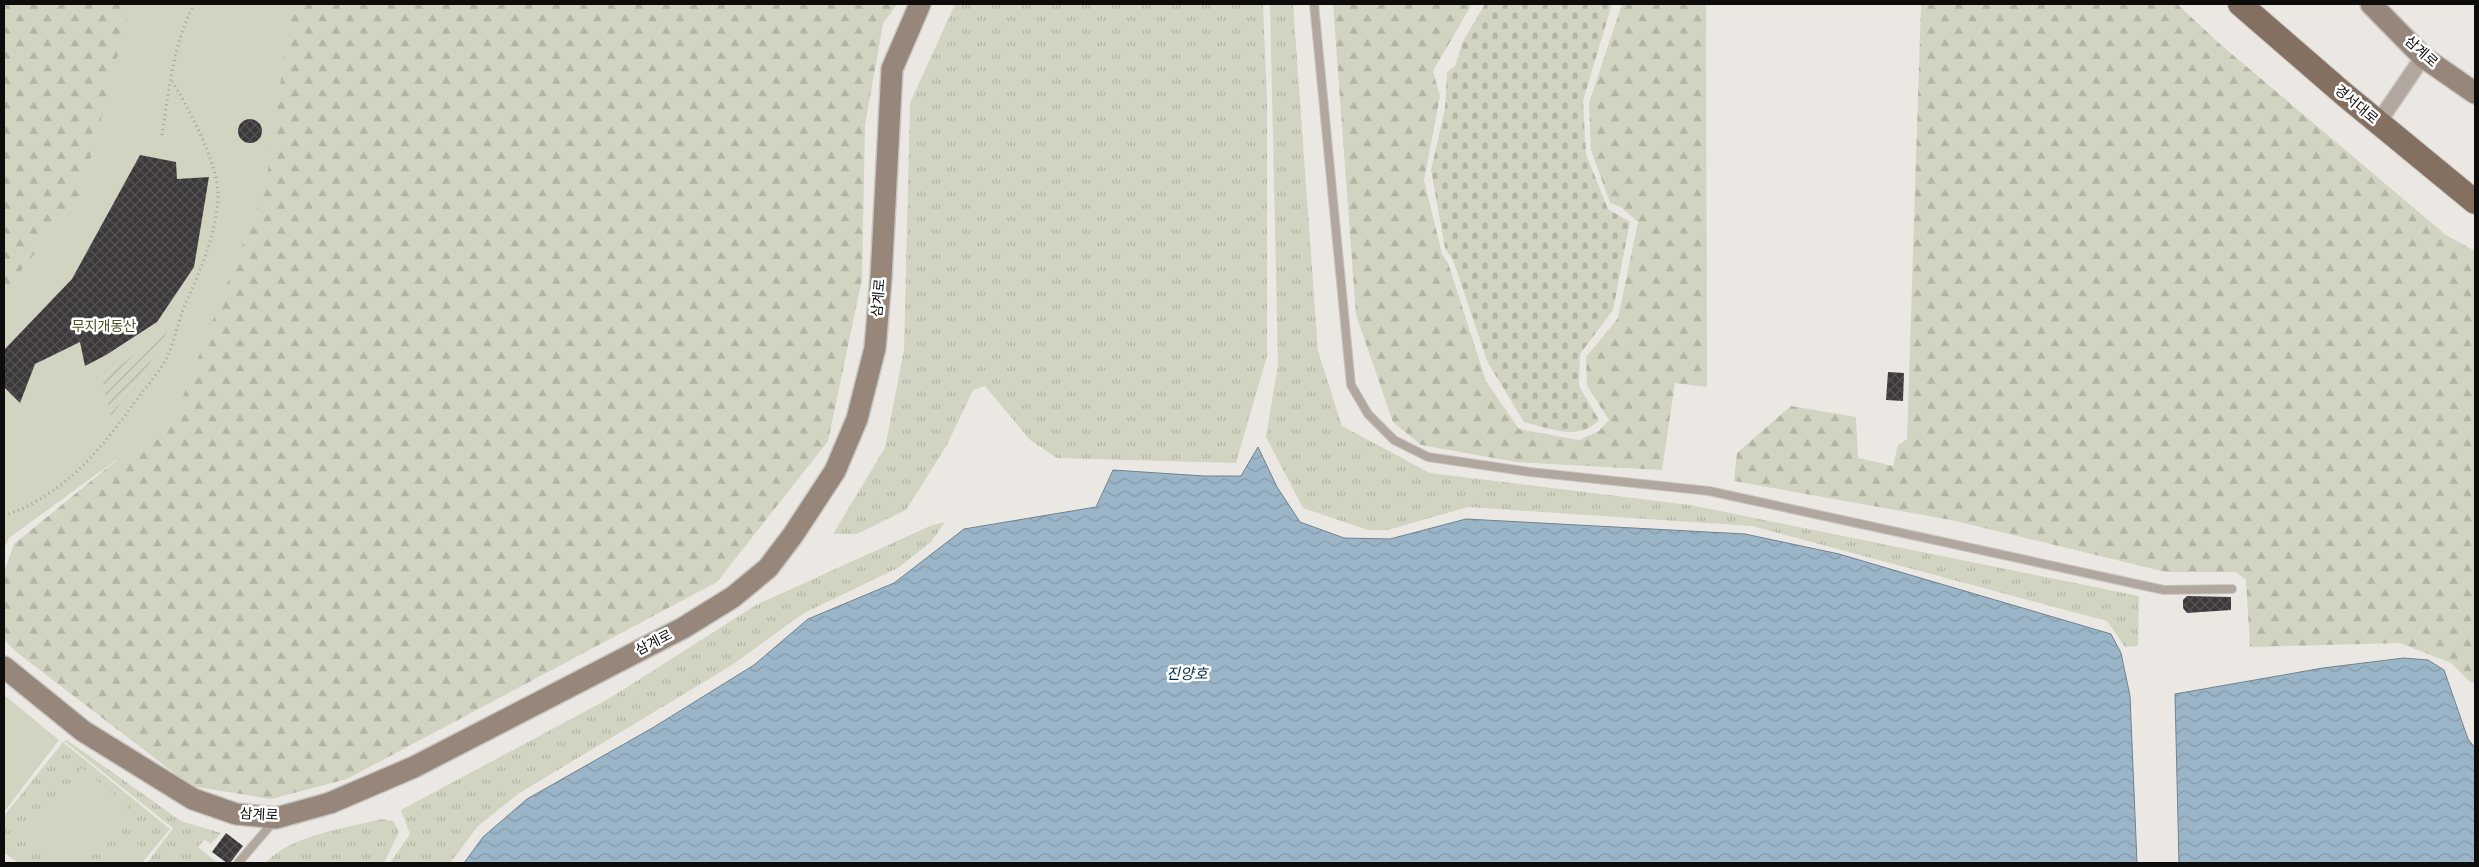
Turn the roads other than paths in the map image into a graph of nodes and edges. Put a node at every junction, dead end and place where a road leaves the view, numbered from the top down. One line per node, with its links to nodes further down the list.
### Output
1 (920, 4): 11 (street, 삼계로)
2 (1314, 4): 9 (lane)
3 (2240, 4): 7 (main road, 경서대로)
4 (2371, 4): 5 (street, 삼계로)
5 (2423, 57): 6 (street, 삼계로); 7 (street)
6 (2475, 93)
7 (2378, 123): 8 (main road, 경서대로)
8 (2475, 202)
9 (2232, 589)
10 (4, 667): 11 (street, 삼계로)
11 (276, 818): 12 (lane)
12 (238, 863)

